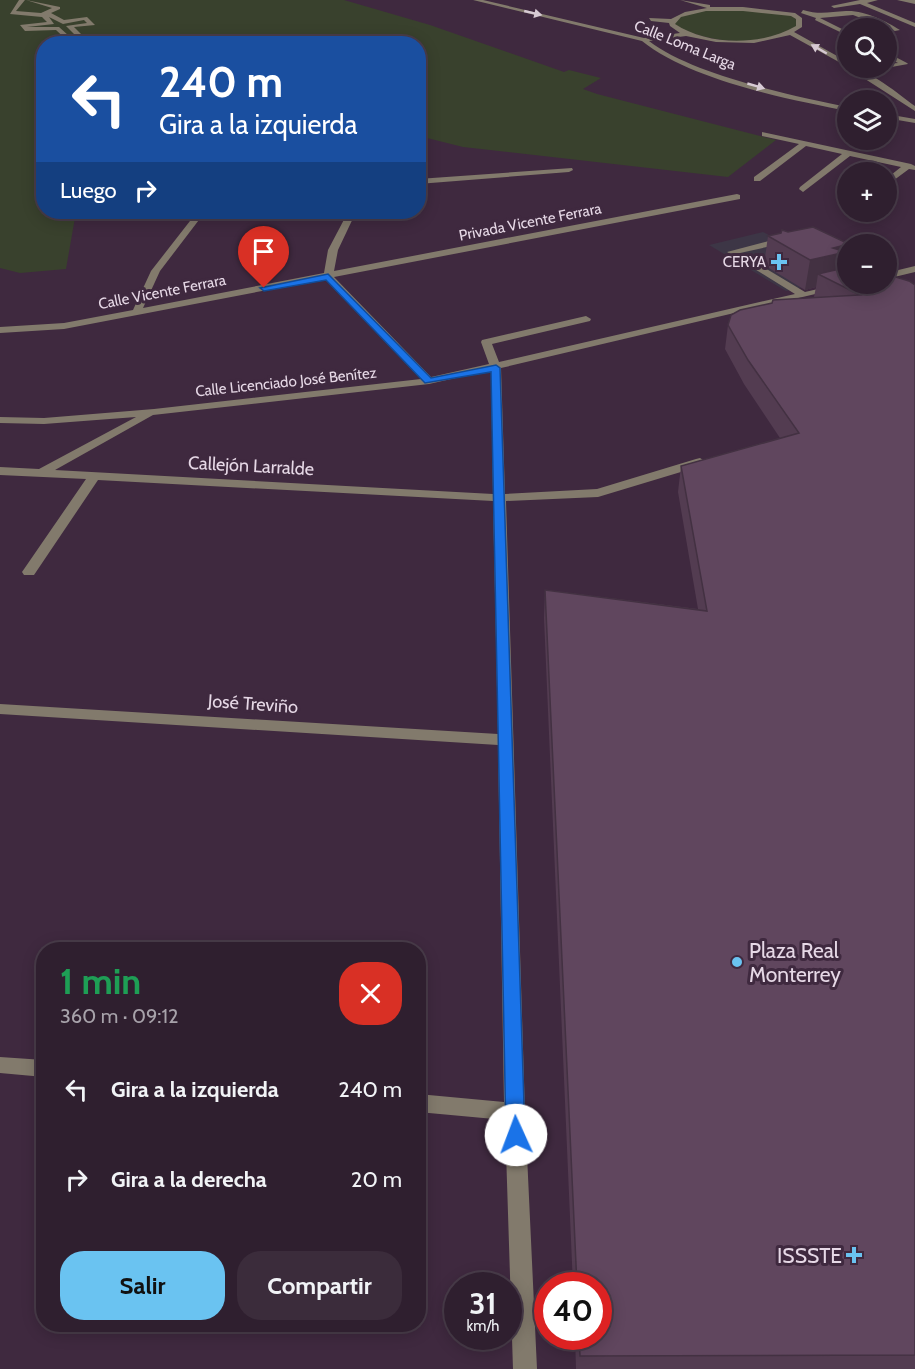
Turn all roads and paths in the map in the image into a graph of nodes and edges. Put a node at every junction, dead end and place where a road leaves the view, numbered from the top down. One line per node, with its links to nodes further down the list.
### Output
1 (22, 0): 2 (street)
2 (29, 0)
3 (476, 0): 22 (street, Calle Loma Larga, one-way to 22)
4 (682, 0): 9 (street)
5 (875, 0): 7 (street)
6 (900, 0): 8 (street)
7 (855, 1): 10 (street); 16 (street)
8 (915, 3)
9 (720, 9): 11 (street); 15 (street)
10 (803, 12): 11 (street); 14 (street)
11 (793, 14): 18 (street)
12 (866, 18): 14 (street)
13 (651, 19): 15 (street)
14 (817, 19): 17 (street)
15 (672, 21): 19 (street)
16 (915, 25)
17 (837, 29)
18 (791, 33): 19 (street); 23 (street, one-way to 18)
19 (685, 34): 22 (street)
20 (66, 36): 21 (street)
21 (80, 36)
22 (644, 40): 27 (street, Calle Loma Larga, one-way to 27)
23 (837, 59)
24 (897, 60): 25 (street)
25 (897, 65)
26 (869, 78): 28 (street)
27 (837, 106)
28 (915, 110)
29 (897, 118): 30 (street)
30 (915, 121)
31 (765, 134): 32 (street)
32 (805, 143): 33 (street); 37 (street)
33 (848, 153): 34 (street); 39 (street)
34 (911, 167): 36 (street)
35 (569, 170): 38 (street)
36 (897, 177)
37 (757, 179)
38 (426, 181)
39 (803, 189)
40 (737, 197): 46 (street, Privada Vicente Ferrara)
41 (195, 219): 49 (street)
42 (348, 219): 46 (street)
43 (773, 243): 48 (street)
44 (915, 269): 45 (street)
45 (897, 273)
46 (328, 277): 49 (street, Calle Vicente Ferrara); 53 (street)
47 (837, 288): 48 (street, Calle Licenciado José Benítez)
48 (803, 295): 52 (street, Calle Licenciado José Benítez)
49 (137, 312): 51 (street, Calle Vicente Ferrara)
50 (586, 319): 52 (street)
51 (0, 330)
52 (496, 368): 53 (street, Calle Licenciado José Benítez); 60 (street)
53 (429, 381): 54 (street, Calle Licenciado José Benítez)
54 (154, 412): 55 (street, Calle Licenciado José Benítez); 58 (street)
55 (0, 420)
56 (711, 459): 60 (street, Callejón Larralde)
57 (0, 471): 58 (street, Callejón Larralde)
58 (42, 472): 59 (street, Callejón Larralde)
59 (95, 475): 60 (street, Callejón Larralde); 61 (street)
60 (499, 498): 63 (street)
61 (28, 572)
62 (0, 709): 63 (street, José Treviño)
63 (504, 740): 67 (street)
64 (0, 1065): 65 (street)
65 (36, 1068)
66 (426, 1104): 67 (street)
67 (515, 1112): 68 (street)
68 (525, 1369)

